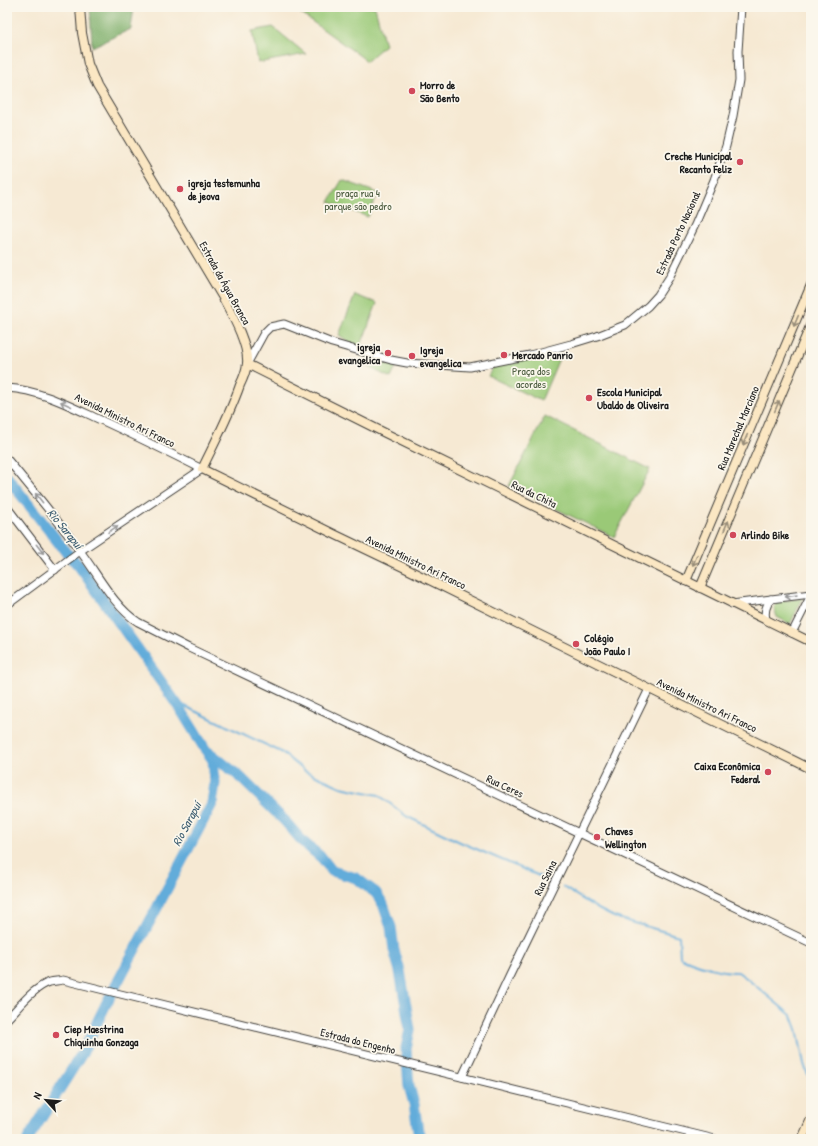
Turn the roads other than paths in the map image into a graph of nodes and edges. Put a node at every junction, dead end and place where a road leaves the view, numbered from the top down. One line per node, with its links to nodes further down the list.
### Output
1 (80, 7): 5 (main road, Estrada da Água Branca)
2 (741, 7): 5 (street, Estrada Porto Nacional)
3 (811, 285): 12 (main road, Rua Marechal Marciano, one-way to 12)
4 (811, 324): 13 (main road, one-way to 4)
5 (247, 364): 8 (main road, Estrada da Água Branca); 12 (main road, Rua da Chita)
6 (7, 388): 8 (street, Avenida Ministro Ari Franco, one-way to 6)
7 (7, 459): 10 (street, Rua Ceres, one-way to 7)
8 (202, 469): 10 (street, one-way to 8); 21 (main road, Avenida Ministro Ari Franco)
9 (7, 507): 11 (street, one-way to 11)
10 (78, 553): 11 (street); 23 (street, Rua Ceres)
11 (55, 570): 17 (street)
12 (686, 581): 13 (main road, Rua da Chita)
13 (700, 588): 16 (main road, Rua da Chita)
14 (811, 594): 15 (street, one-way to 15); 19 (street)
15 (771, 599): 16 (street); 18 (street)
16 (732, 604): 18 (main road, Rua da Chita)
17 (7, 605)
18 (766, 620): 19 (main road, Rua da Chita)
19 (792, 633): 20 (main road, Rua da Chita)
20 (811, 642)
21 (649, 689): 22 (main road, Avenida Ministro Ari Franco); 23 (street, Rua Saina)
22 (811, 769)
23 (579, 834): 24 (street, Rua Ceres); 26 (street, Rua Saina)
24 (811, 944)
25 (7, 1019): 26 (street, Estrada do Engenho)
26 (462, 1077): 28 (street, Estrada do Engenho)
27 (811, 1119): 29 (main road)
28 (715, 1139)
29 (802, 1139)

